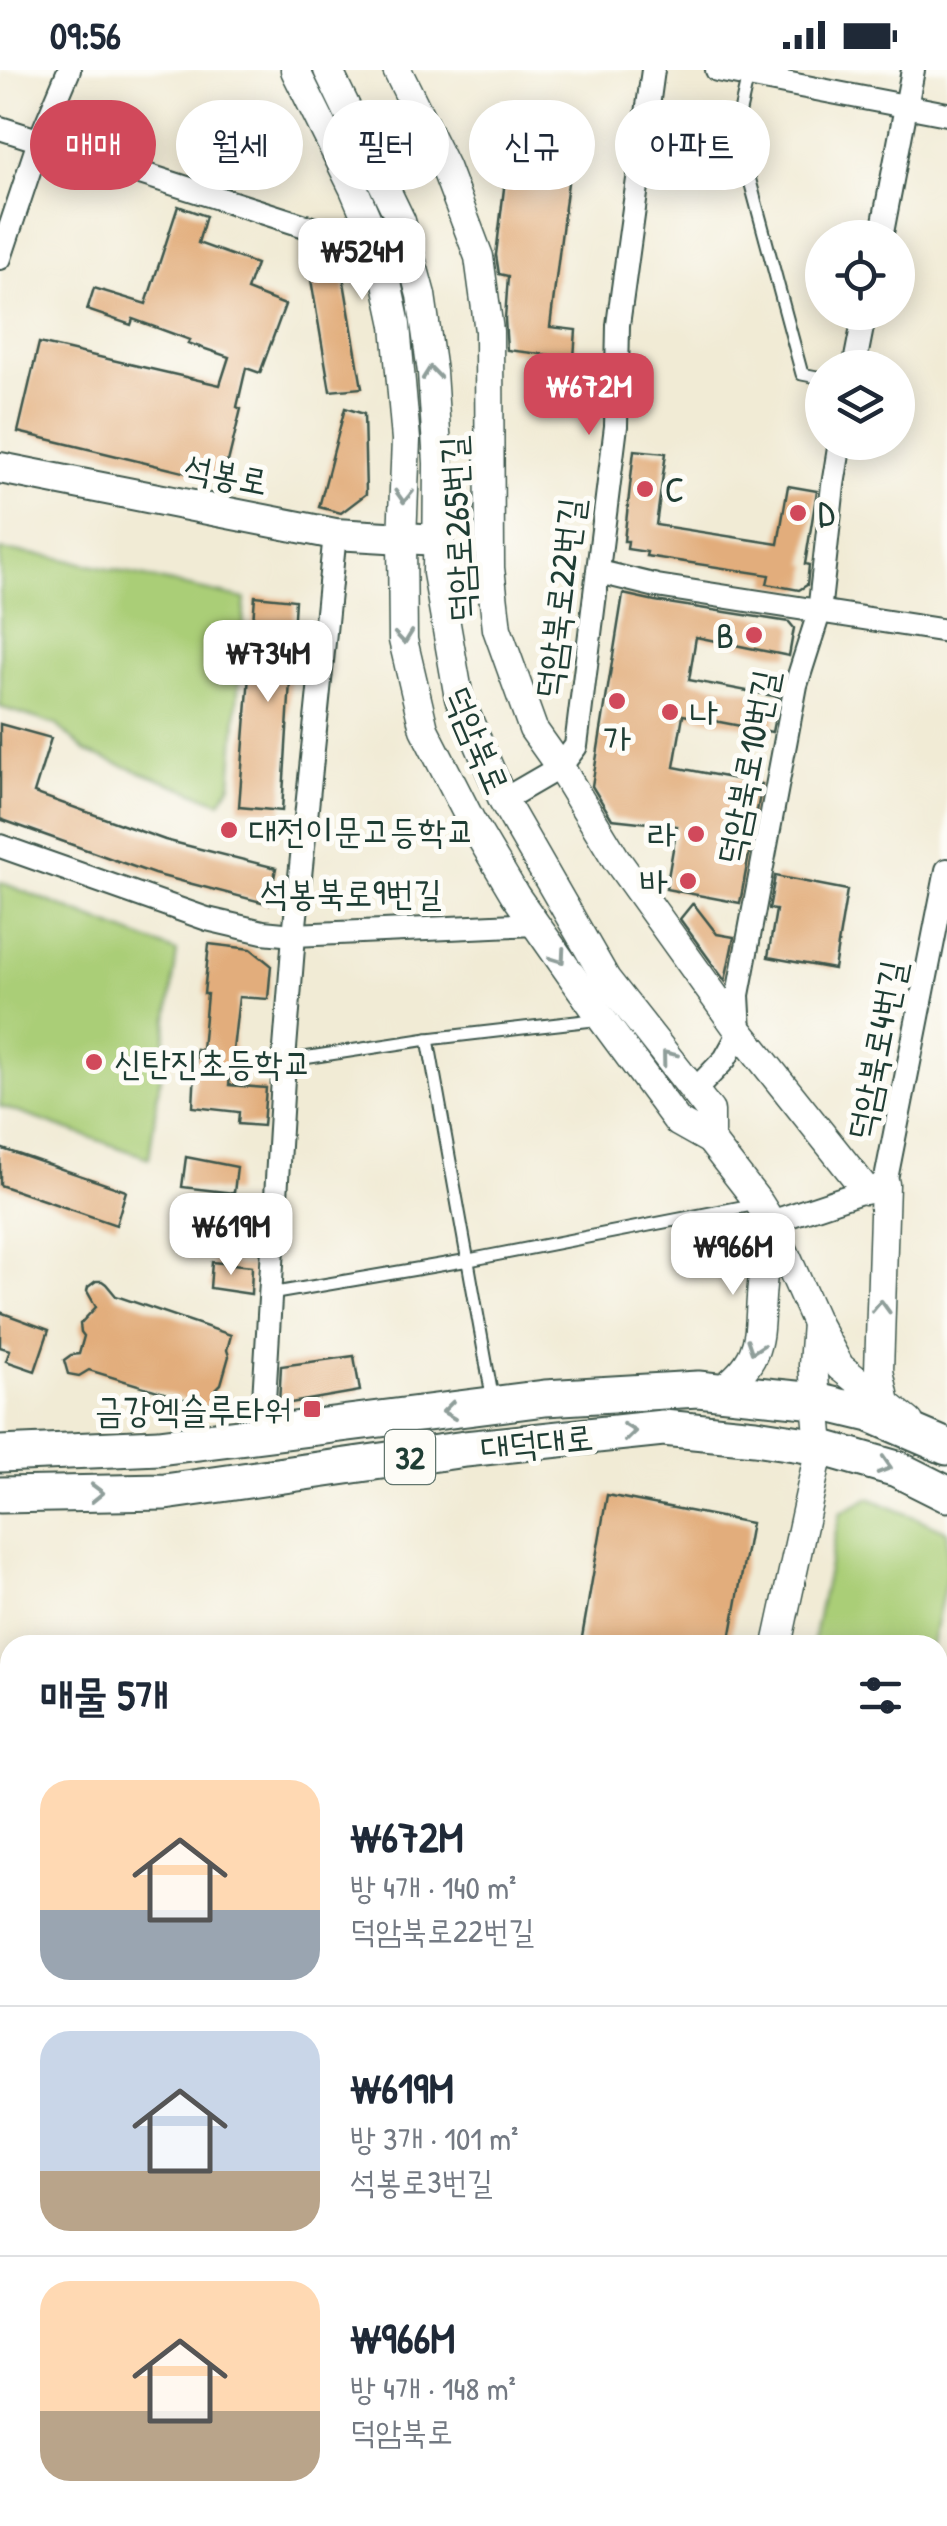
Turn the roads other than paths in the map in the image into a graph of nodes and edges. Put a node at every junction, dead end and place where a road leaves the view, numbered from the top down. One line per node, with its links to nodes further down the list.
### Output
1 (69, 70): 9 (street)
2 (295, 70): 17 (street, 덕암북로)
3 (328, 70): 24 (street, 덕암북로, one-way to 3)
4 (397, 70): 28 (street, 덕암로265번길)
5 (653, 70): 25 (street, 덕암북로22번길)
6 (718, 70): 8 (street)
7 (913, 70): 10 (street)
8 (748, 76): 10 (street); 19 (lane)
9 (56, 100)
10 (907, 108): 11 (street); 16 (street)
11 (947, 114)
12 (0, 128): 13 (street)
13 (30, 138)
14 (30, 168): 18 (street)
15 (156, 178): 17 (street)
16 (884, 220)
17 (380, 250): 23 (street, 덕암북로, one-way to 23)
18 (0, 258)
19 (805, 375)
20 (837, 460): 26 (street, 덕암북로10번길)
21 (0, 468): 22 (main road, 석봉로)
22 (335, 534): 23 (main road, 석봉로); 33 (street)
23 (402, 539): 24 (main road, 석봉로); 32 (street, 덕암북로, one-way to 32)
24 (438, 540): 29 (street, 덕암북로)
25 (599, 572): 26 (street); 28 (street, 덕암북로22번길)
26 (819, 612): 27 (street); 35 (street, 덕암북로10번길)
27 (947, 631)
28 (560, 767): 29 (street); 35 (street, 덕암로265번길)
29 (503, 800): 38 (street, 덕암북로, one-way to 29)
30 (0, 846): 33 (street, 석봉북로9번길)
31 (947, 870): 40 (street, 덕암북로4번길)
32 (535, 924): 33 (street, 석봉북로9번길); 34 (street, 덕암북로, one-way to 34)
33 (294, 935): 37 (street)
34 (602, 1018): 36 (lane); 39 (street, 덕암북로)
35 (740, 1032): 38 (street); 40 (street, 덕암로265번길)
36 (428, 1040): 37 (lane); 42 (lane)
37 (284, 1061): 43 (street)
38 (695, 1090): 39 (street, 덕암북로)
39 (710, 1140): 41 (street, 덕암북로)
40 (876, 1187): 41 (street, 덕암북로4번길); 47 (street, one-way to 40)
41 (765, 1212): 42 (lane); 44 (street, 덕암북로); 45 (street, one-way to 45)
42 (469, 1260): 43 (lane); 48 (lane)
43 (270, 1294): 49 (street)
44 (816, 1322): 46 (street, 덕암북로); 47 (street)
45 (720, 1391): 46 (main road, 대덕대로 / 32); 48 (main road, 대덕대로 / 32)
46 (816, 1401): 50 (main road, 대덕대로 / 32); 51 (street, 덕암북로)
47 (886, 1404): 50 (street)
48 (494, 1405): 49 (main road, 대덕대로 / 32, one-way to 49)
49 (262, 1434): 52 (main road, 대덕대로 / 32)
50 (938, 1443)
51 (820, 1448): 53 (main road, 대덕대로 / 32, one-way to 53); 54 (main road, 대덕대로 / 32, one-way to 51); 55 (street, 덕암북로)
52 (0, 1454)
53 (947, 1494)
54 (0, 1495)
55 (779, 1635)

